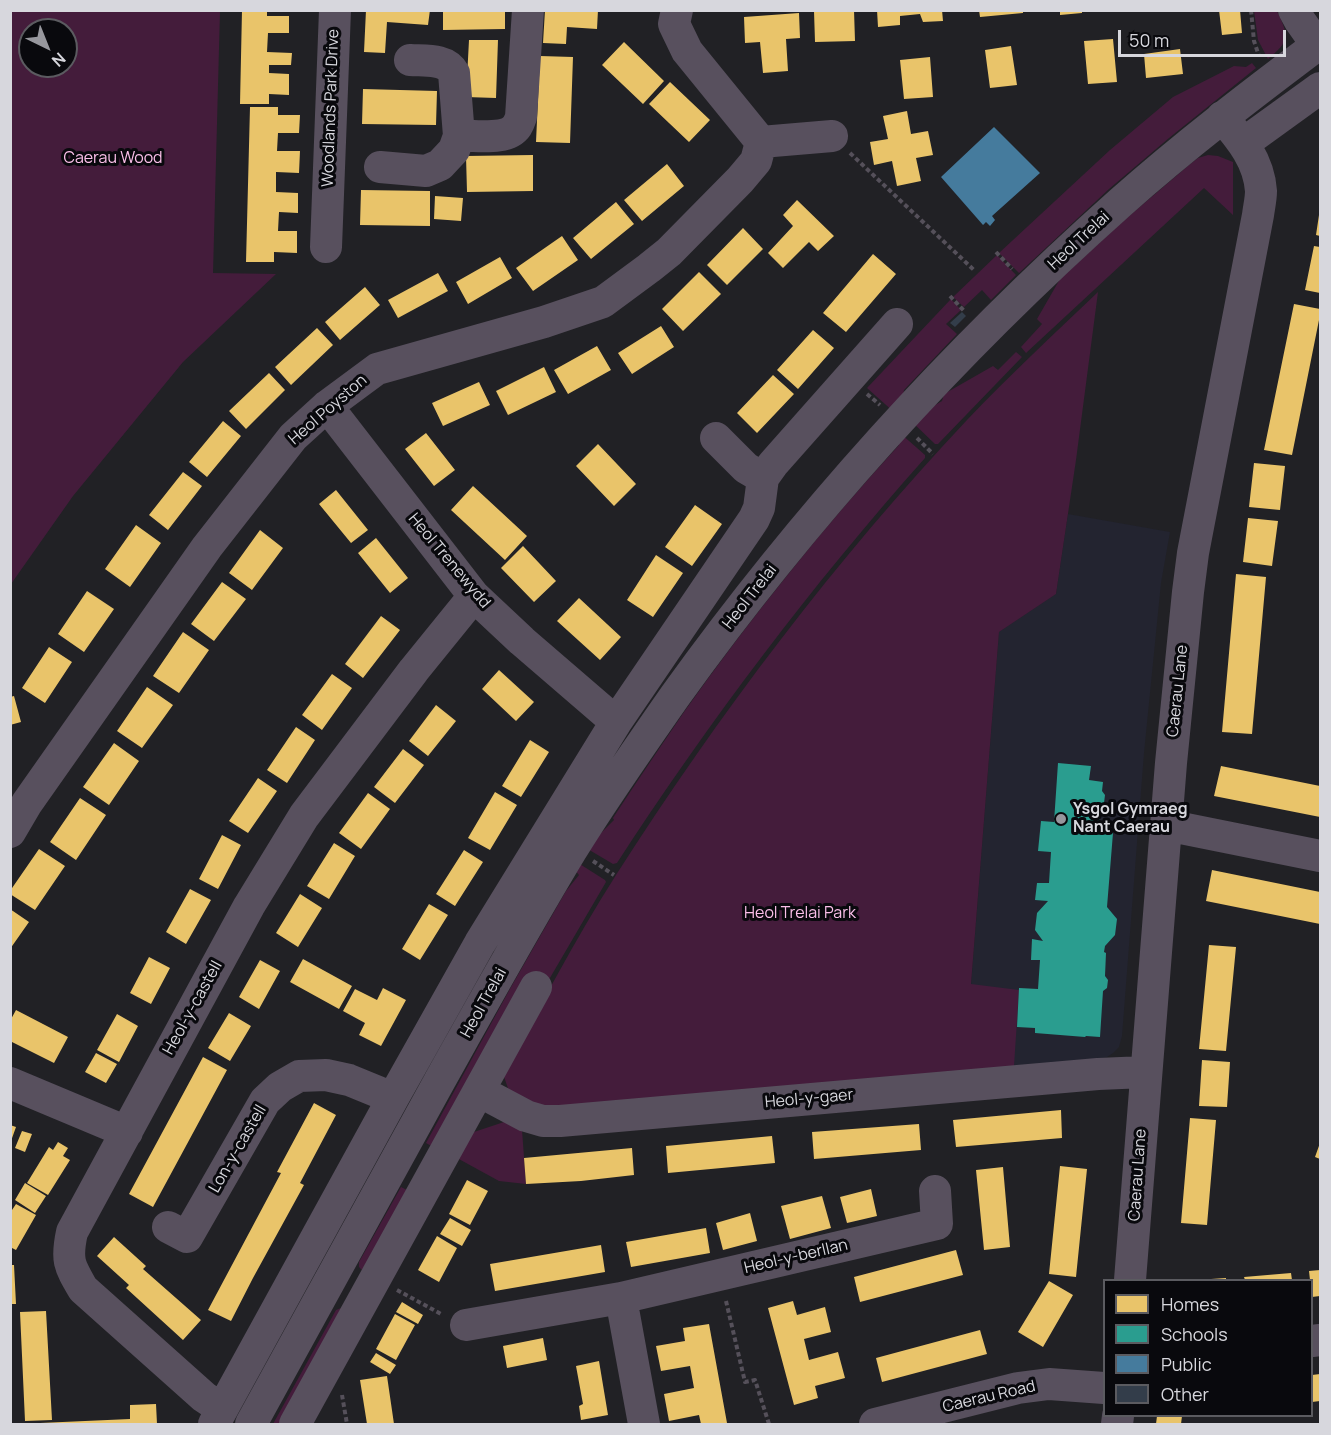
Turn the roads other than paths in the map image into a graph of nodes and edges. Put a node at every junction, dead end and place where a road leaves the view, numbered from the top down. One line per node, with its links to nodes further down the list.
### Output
1 (335, 10): 14 (street, Woodlands Park Drive)
2 (528, 10): 9 (street)
3 (677, 10): 11 (street)
4 (1294, 10): 5 (street)
5 (1319, 44): 8 (street, Heol Trelai)
6 (410, 60): 9 (street)
7 (1320, 88): 12 (street)
8 (1222, 117): 12 (street, Caerau Lane); 33 (street, Heol Trelai)
9 (459, 136): 13 (street)
10 (832, 136): 11 (street)
11 (761, 142): 16 (street, Heol Poyston)
12 (1244, 143): 22 (street, Caerau Lane)
13 (380, 167)
14 (326, 247)
15 (897, 324): 18 (street)
16 (327, 406): 19 (street, Heol Trenewydd); 21 (street, Heol Poyston)
17 (716, 438): 18 (street)
18 (763, 478): 20 (street, Heol Trelai)
19 (474, 596): 20 (street, Heol Trenewydd); 30 (street, Heol-y-castell)
20 (616, 722): 29 (street, Heol Trelai)
21 (19, 799): 23 (street, Heol Poyston)
22 (1166, 825): 24 (street); 26 (street, Caerau Lane)
23 (10, 832)
24 (1320, 856)
25 (536, 987): 28 (street)
26 (1145, 1072): 28 (street, Heol-y-gaer); 34 (street, Caerau Lane)
27 (10, 1083): 30 (street)
28 (479, 1090): 35 (street)
29 (393, 1098): 32 (street, Lon-y-castell); 39 (street, Heol Trelai)
30 (127, 1132): 39 (street, Heol-y-castell)
31 (935, 1191): 36 (street, Heol-y-berllan)
32 (168, 1227)
33 (332, 1277): 35 (street); 40 (street, Heol Trelai)
34 (1130, 1279)
35 (371, 1287): 41 (street)
36 (621, 1298): 37 (street, Heol-y-berllan); 42 (street)
37 (466, 1325)
38 (1103, 1388): 43 (street, Caerau Road)
39 (218, 1417)
40 (251, 1425)
41 (295, 1425)
42 (644, 1425)
43 (875, 1425)

